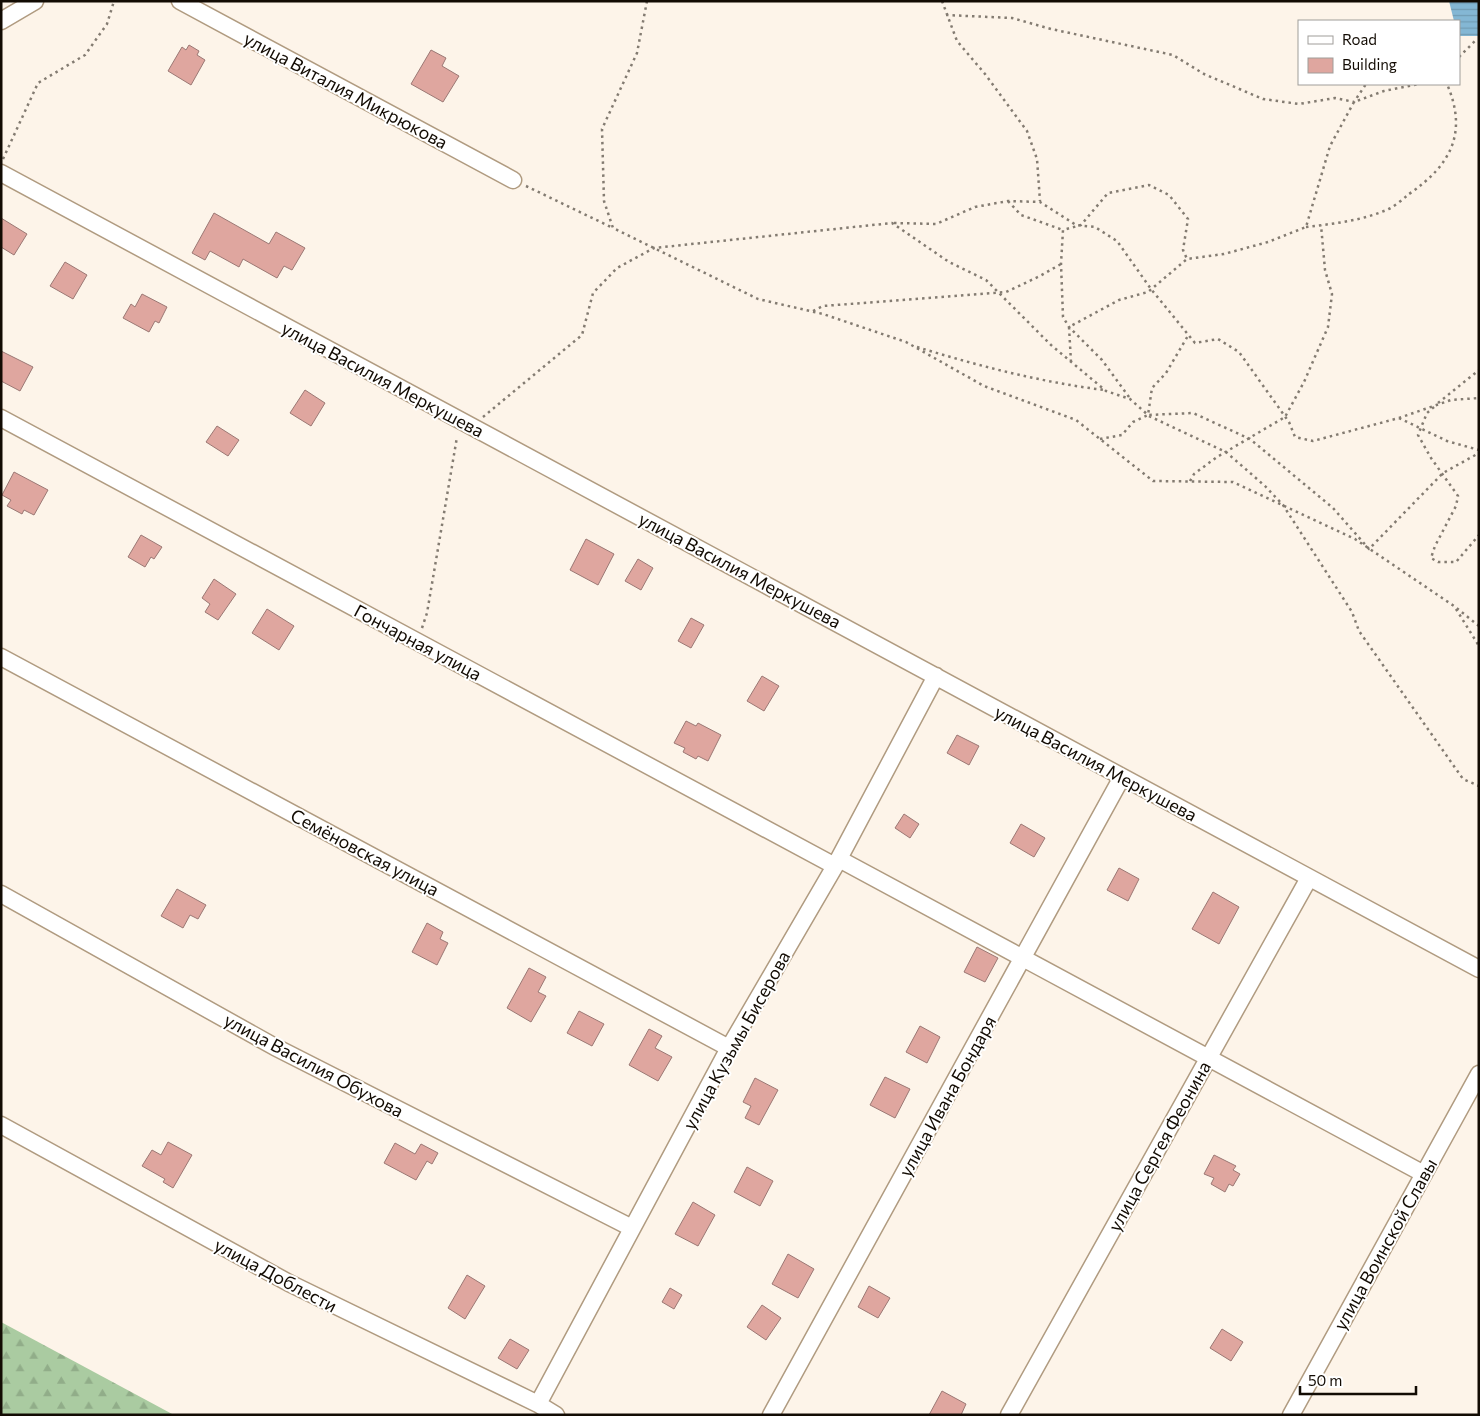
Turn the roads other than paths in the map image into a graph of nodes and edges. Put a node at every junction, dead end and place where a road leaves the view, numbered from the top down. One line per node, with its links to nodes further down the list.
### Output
1 (35, 1): 3 (street)
2 (180, 1): 5 (street, улица Виталия Микрюкова)
3 (1, 22)
4 (1, 173): 8 (street, улица Василия Меркушева)
5 (513, 180)
6 (1, 418): 10 (street, Гончарная улица)
7 (1, 657): 15 (street, Семёновская улица)
8 (936, 676): 9 (street, улица Василия Меркушева); 10 (street, улица Кузьмы Бисерова)
9 (1122, 777): 11 (street, улица Василия Меркушева); 13 (street, улица Ивана Бондаря)
10 (837, 862): 13 (street, Гончарная улица); 15 (street, улица Кузьмы Бисерова)
11 (1308, 878): 14 (street, улица Василия Меркушева); 16 (street, улица Сергея Феонина)
12 (1, 894): 20 (street, улица Василия Обухова)
13 (1023, 957): 16 (street, Гончарная улица); 23 (street, улица Ивана Бондаря)
14 (1479, 969)
15 (729, 1048): 20 (street, улица Кузьмы Бисерова)
16 (1208, 1058): 19 (street, Гончарная улица); 24 (street, улица Сергея Феонина)
17 (1479, 1074): 19 (street, улица Воинской Славы)
18 (1, 1125): 21 (street, улица Доблести)
19 (1424, 1174): 25 (street, улица Воинской Славы)
20 (632, 1228): 21 (street, улица Кузьмы Бисерова)
21 (538, 1404): 22 (street, улица Доблести)
22 (556, 1415)
23 (771, 1415)
24 (1009, 1415)
25 (1291, 1415)

